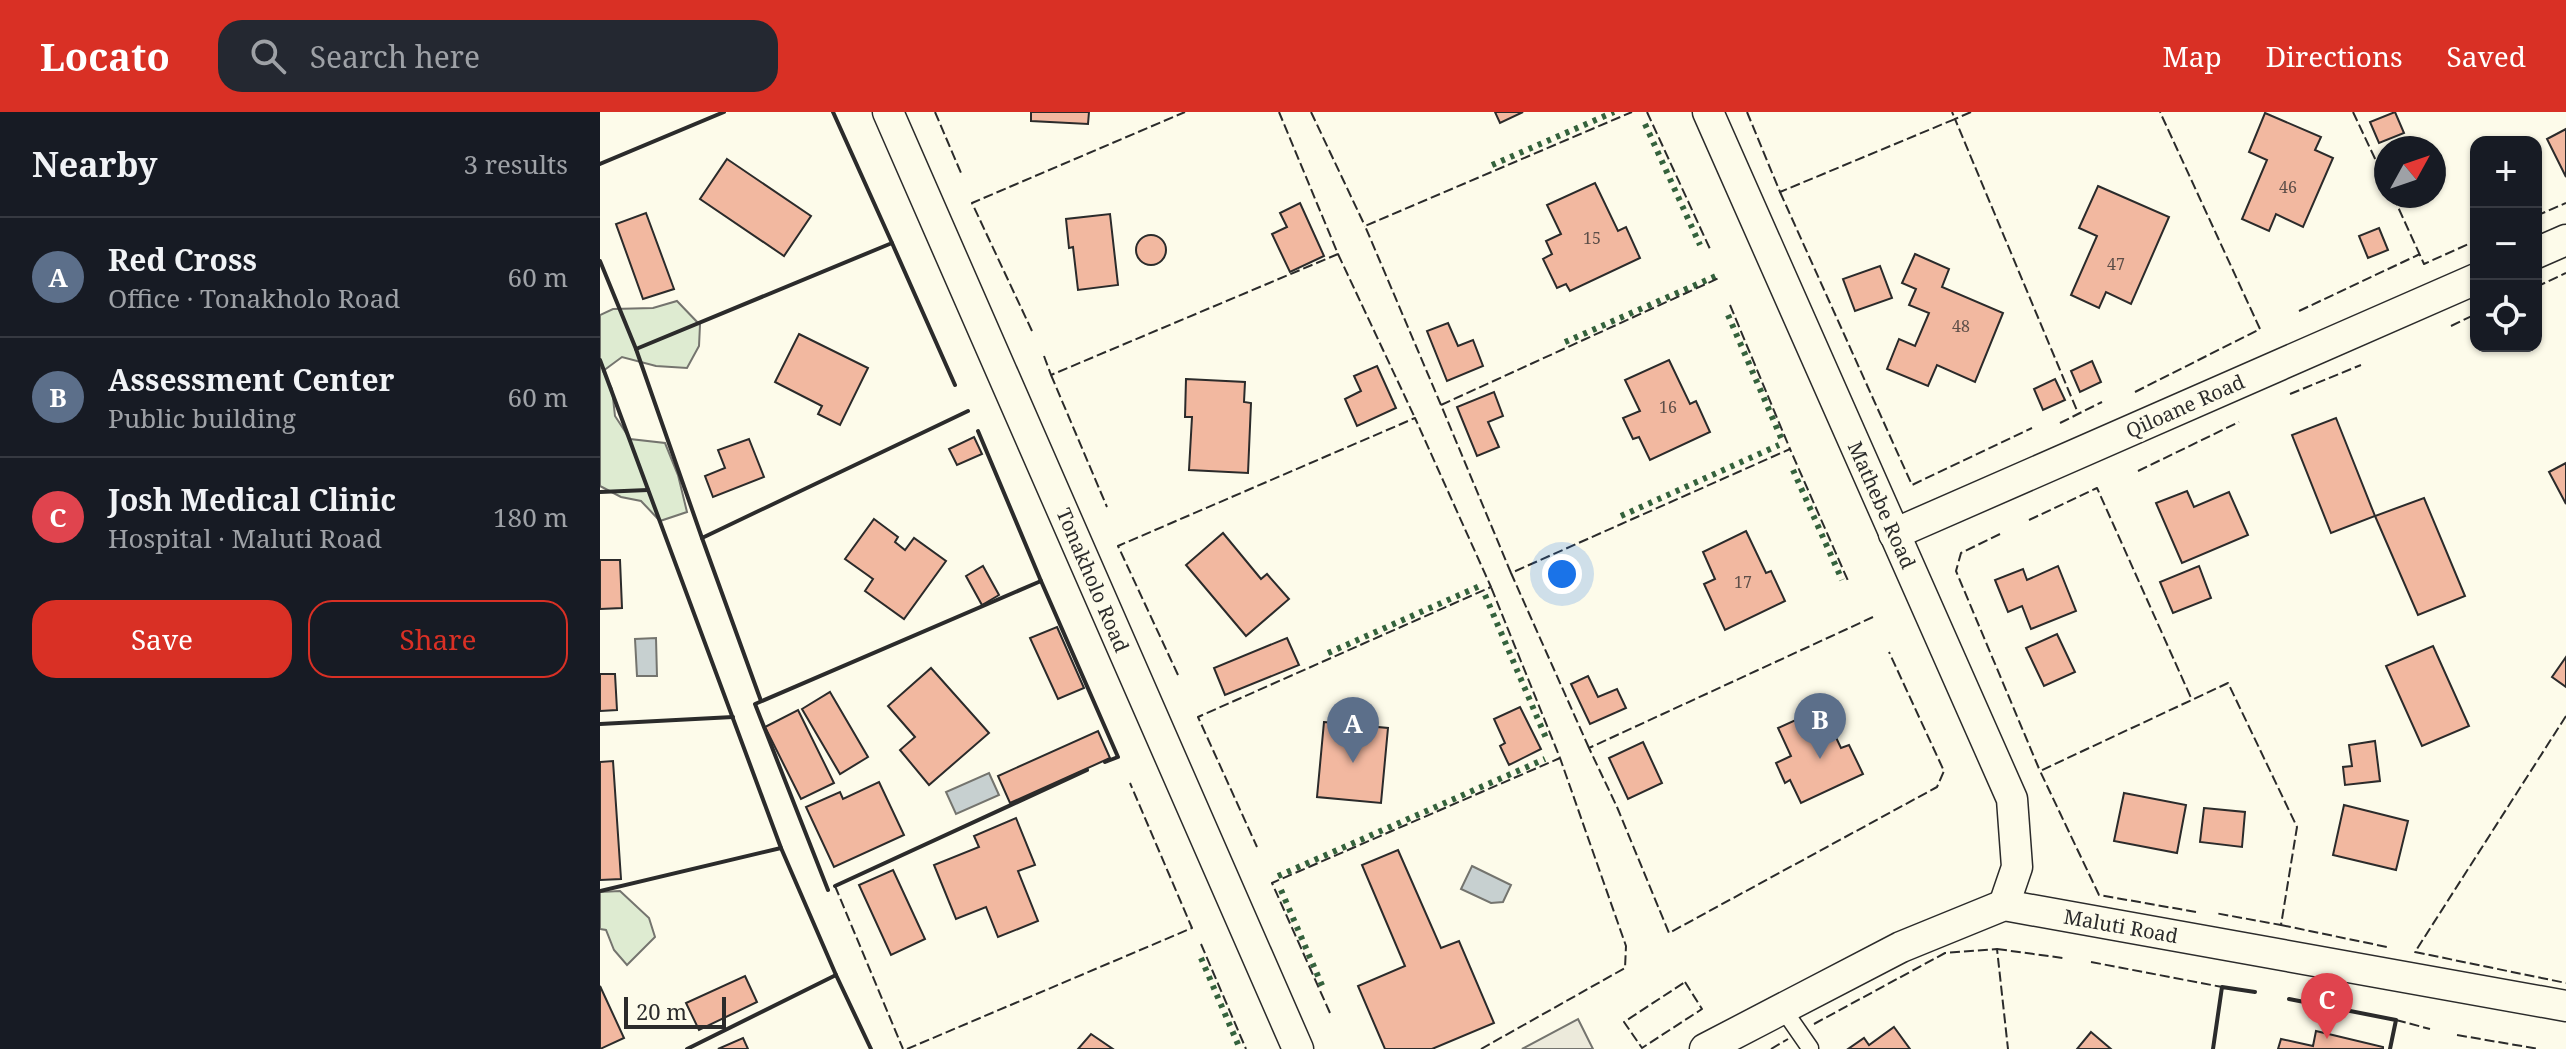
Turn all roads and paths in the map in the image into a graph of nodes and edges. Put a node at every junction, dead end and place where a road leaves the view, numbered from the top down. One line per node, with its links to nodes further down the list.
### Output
1 (888, 112): 11 (street, Tonakholo Road)
2 (1708, 112): 6 (street, Mathebe Road)
3 (2566, 240): 4 (street)
4 (2542, 250)
5 (2474, 280): 6 (street, Qiloane Road)
6 (1894, 534): 7 (street, Mathebe Road)
7 (2004, 905): 8 (street, Maluti Road); 9 (street)
8 (2566, 1006)
9 (1783, 1009): 10 (lane); 12 (street)
10 (1810, 1048)
11 (1298, 1049)
12 (1705, 1049)

